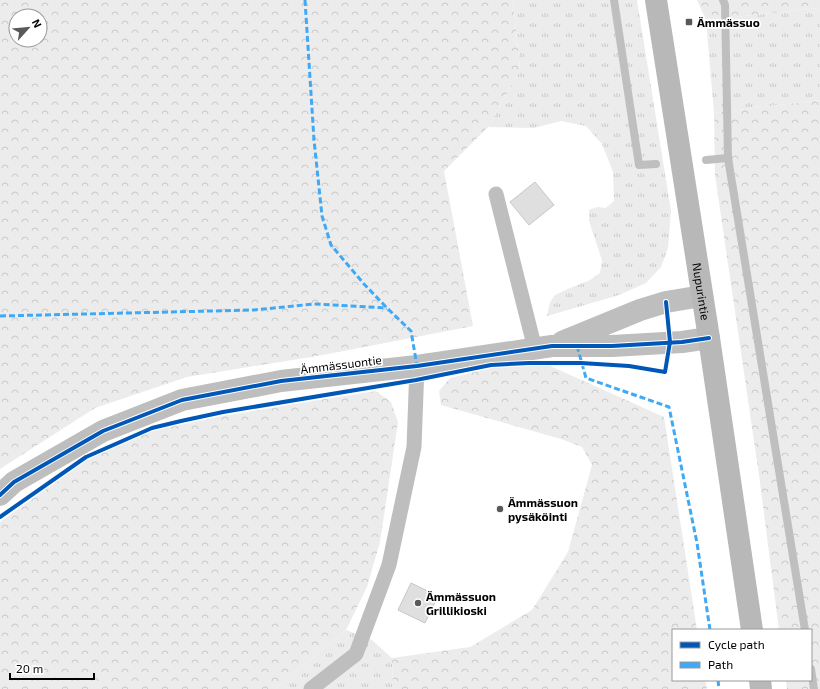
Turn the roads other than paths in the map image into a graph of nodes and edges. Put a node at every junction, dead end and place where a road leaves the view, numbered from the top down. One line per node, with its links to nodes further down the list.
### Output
1 (656, 0): 3 (main road, Nupurintie)
2 (496, 194): 5 (lane)
3 (702, 296): 4 (main road, Nupurintie); 5 (street, Ämmässuontie)
4 (709, 338): 5 (street, Ämmässuontie); 8 (main road, Nupurintie)
5 (543, 348): 6 (street, Ämmässuontie)
6 (417, 366): 7 (street, Ämmässuontie); 9 (lane)
7 (0, 494)
8 (752, 629)
9 (312, 689)

